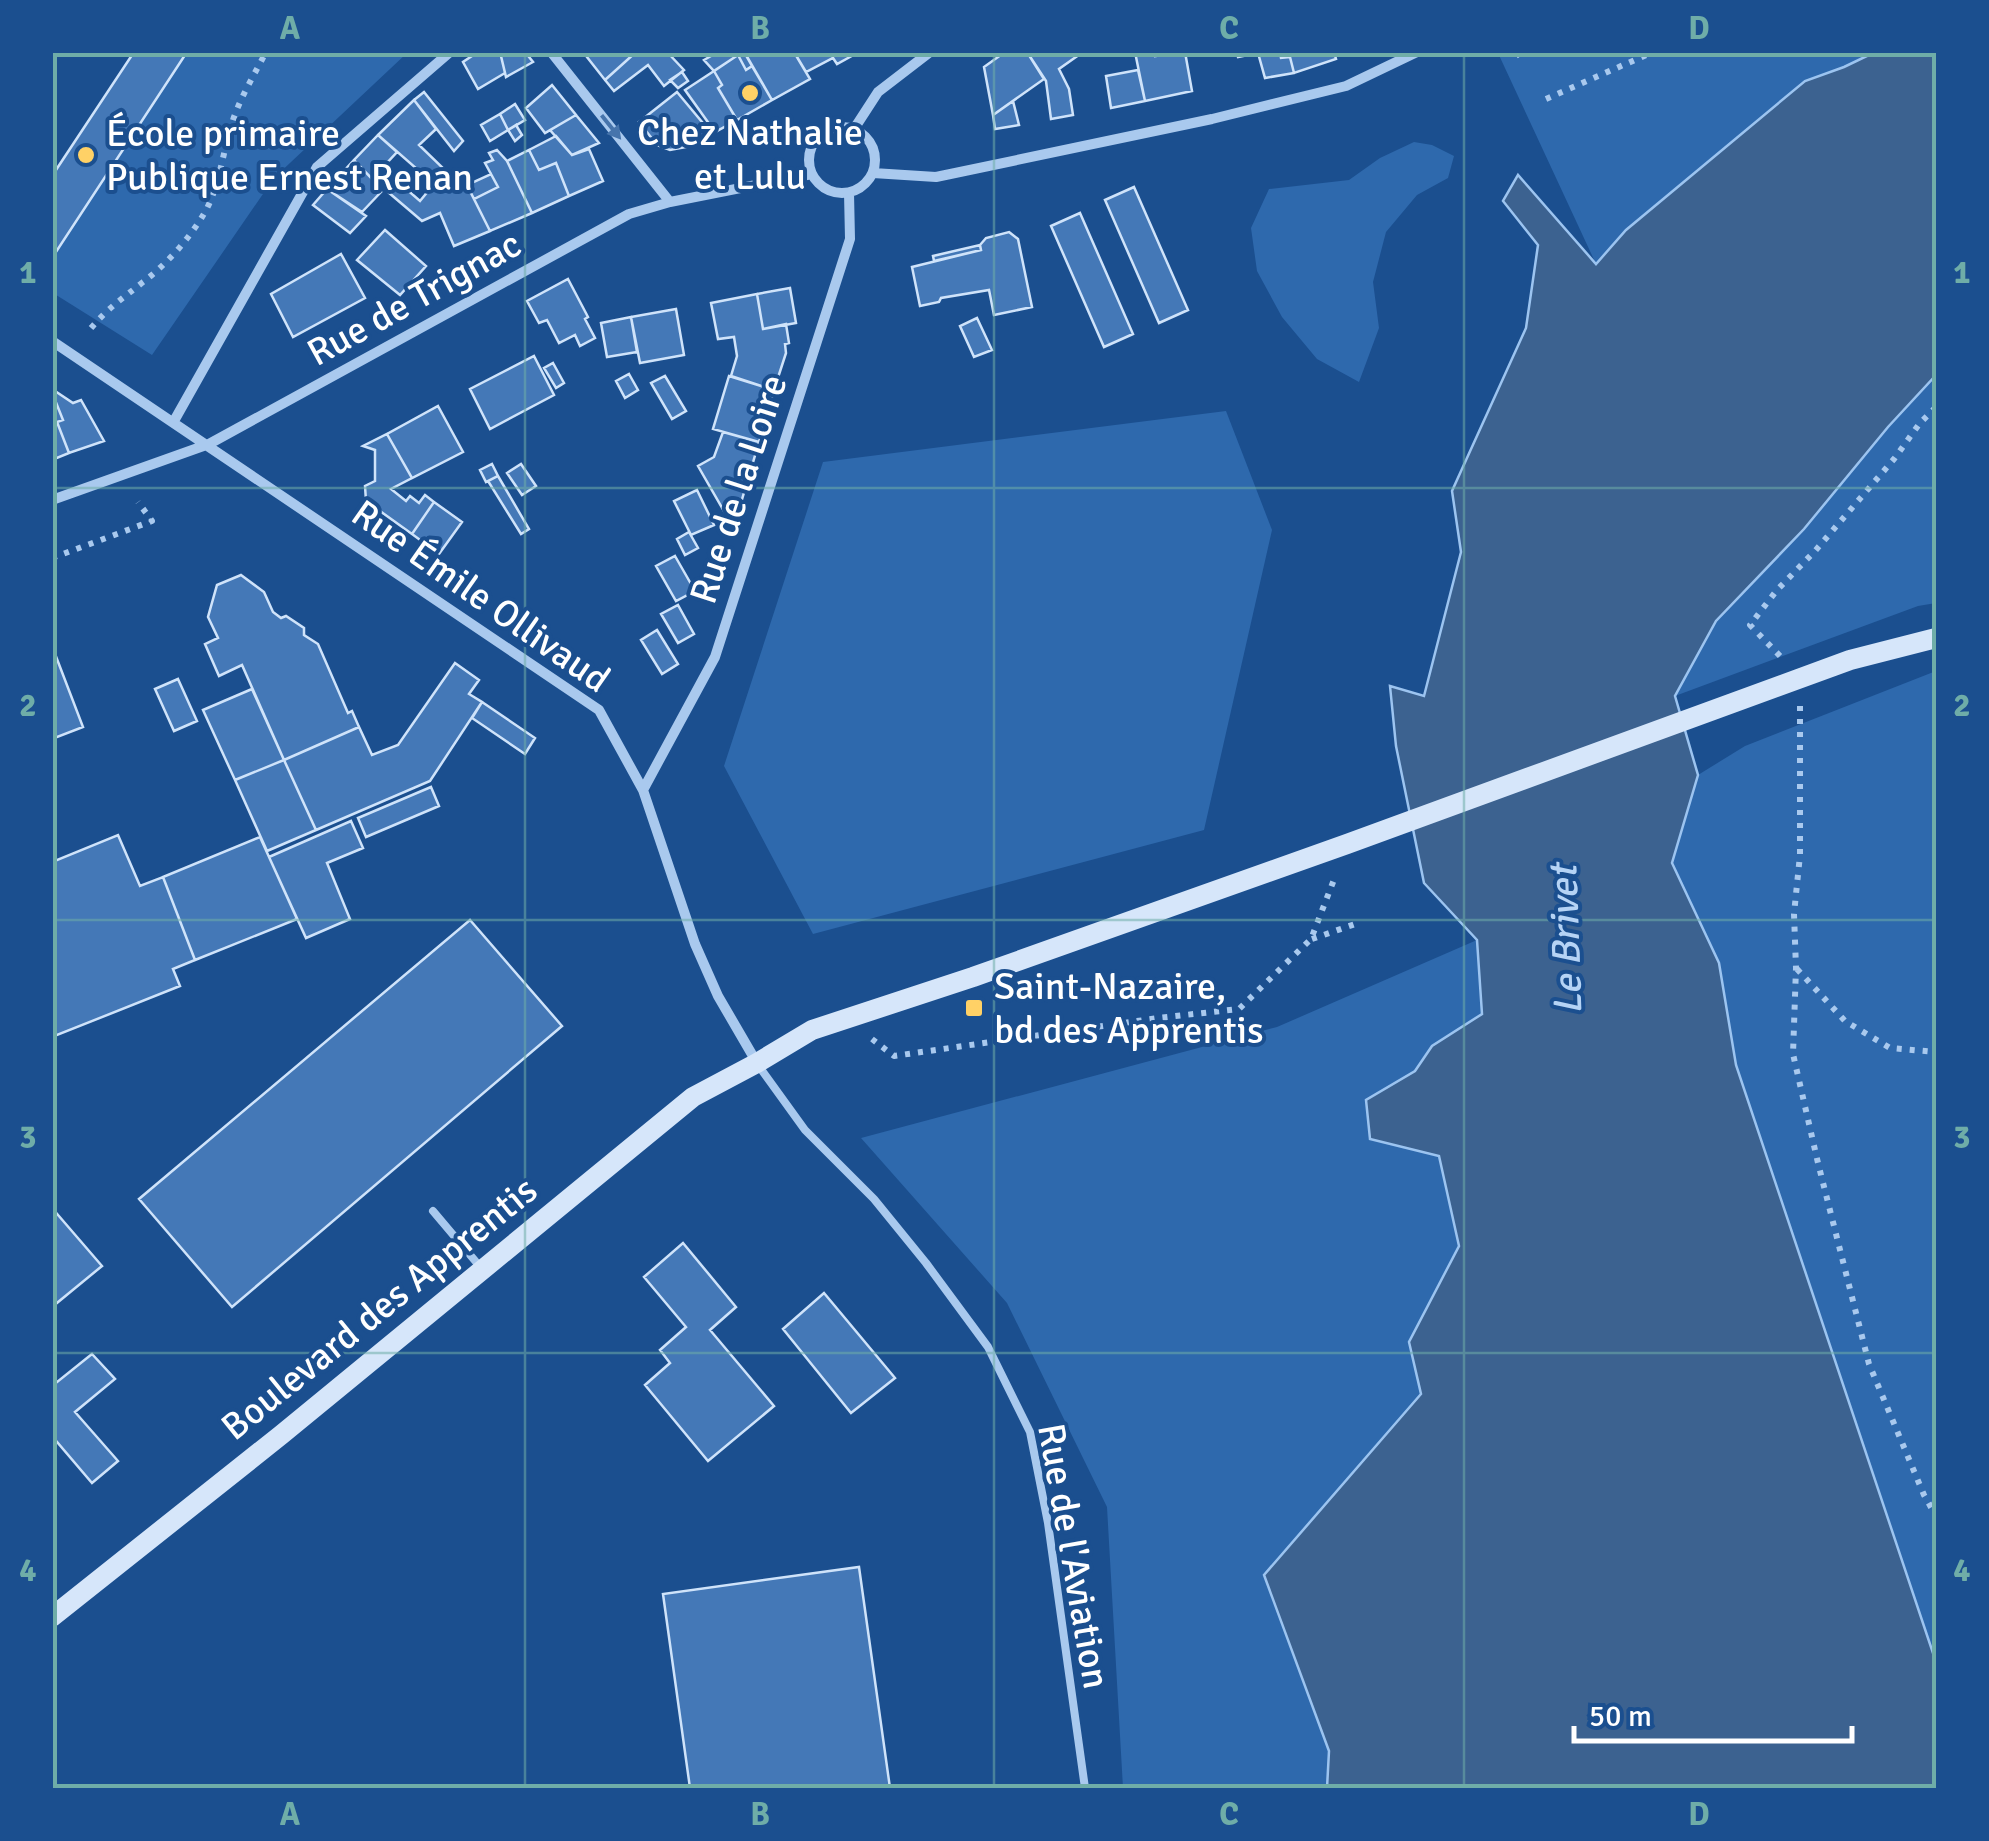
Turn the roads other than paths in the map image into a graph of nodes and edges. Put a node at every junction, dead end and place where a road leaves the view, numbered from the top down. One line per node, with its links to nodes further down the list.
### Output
1 (450, 52): 11 (street)
2 (551, 52): 9 (street, one-way to 9)
3 (930, 52): 5 (street)
4 (1417, 52): 6 (street)
5 (854, 129): 6 (street); 7 (street)
6 (873, 173): 8 (street)
7 (812, 174): 8 (street); 9 (street, Rue de Trignac)
8 (850, 193): 15 (street, Rue de la Loire)
9 (670, 202): 12 (street, Rue de Trignac)
10 (52, 340): 11 (street, Rue Émile Ollivaud)
11 (174, 421): 12 (street, Rue Émile Ollivaud)
12 (209, 444): 13 (street, Rue de Trignac); 15 (street, Rue Émile Ollivaud)
13 (52, 500)
14 (1936, 638): 16 (main road, Boulevard des Apprentis)
15 (643, 790): 16 (street, Rue Émile Ollivaud)
16 (757, 1063): 18 (main road, Boulevard des Apprentis); 20 (lane, Rue de l'Aviation)
17 (433, 1212): 18 (lane)
18 (482, 1270): 19 (main road, Boulevard des Apprentis)
19 (52, 1617)
20 (1085, 1788)

